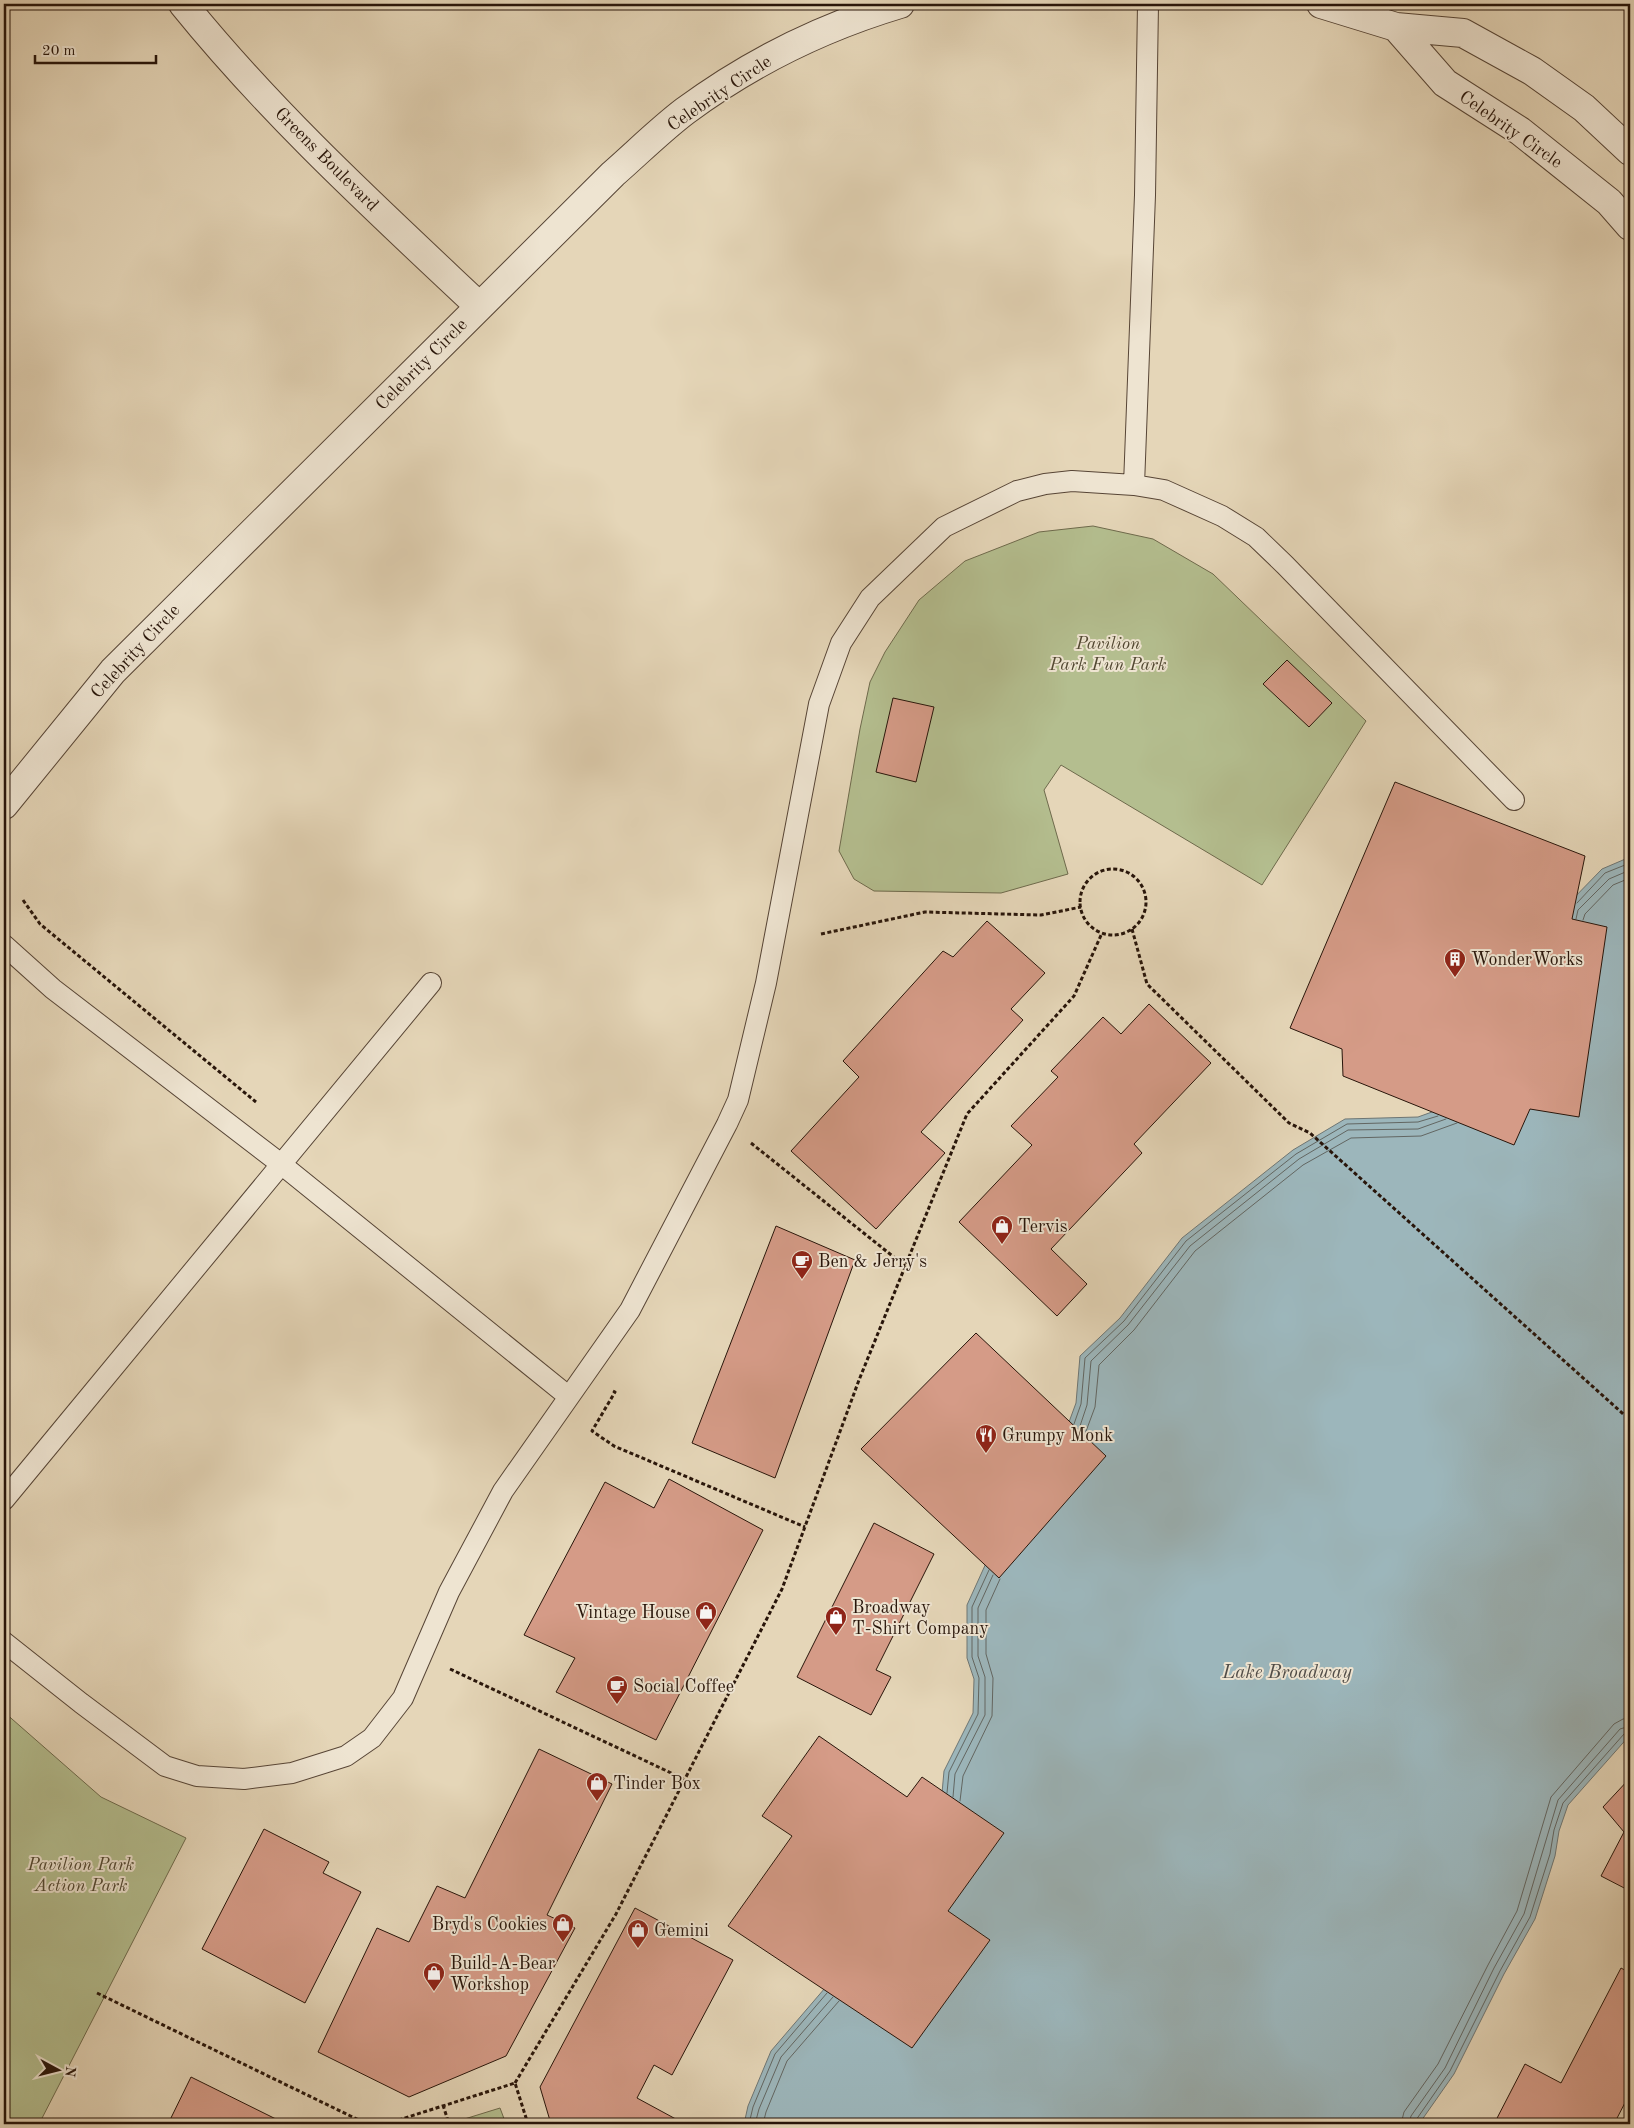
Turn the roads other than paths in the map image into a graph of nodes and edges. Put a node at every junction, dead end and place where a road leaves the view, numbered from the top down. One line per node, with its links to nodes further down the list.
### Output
1 (183, 4): 8 (street, Greens Boulevard)
2 (900, 4): 8 (street, Celebrity Circle)
3 (1148, 4): 9 (lane)
4 (1321, 4): 5 (street)
5 (1396, 27): 6 (street); 7 (street, Celebrity Circle)
6 (1630, 151)
7 (1630, 226)
8 (479, 306): 11 (street, Celebrity Circle)
9 (1134, 484): 10 (lane); 15 (lane)
10 (1514, 800)
11 (4, 805)
12 (4, 945): 14 (lane)
13 (431, 983): 14 (lane)
14 (281, 1164): 15 (lane); 16 (lane)
15 (568, 1396): 17 (lane)
16 (4, 1500)
17 (4, 1642)

